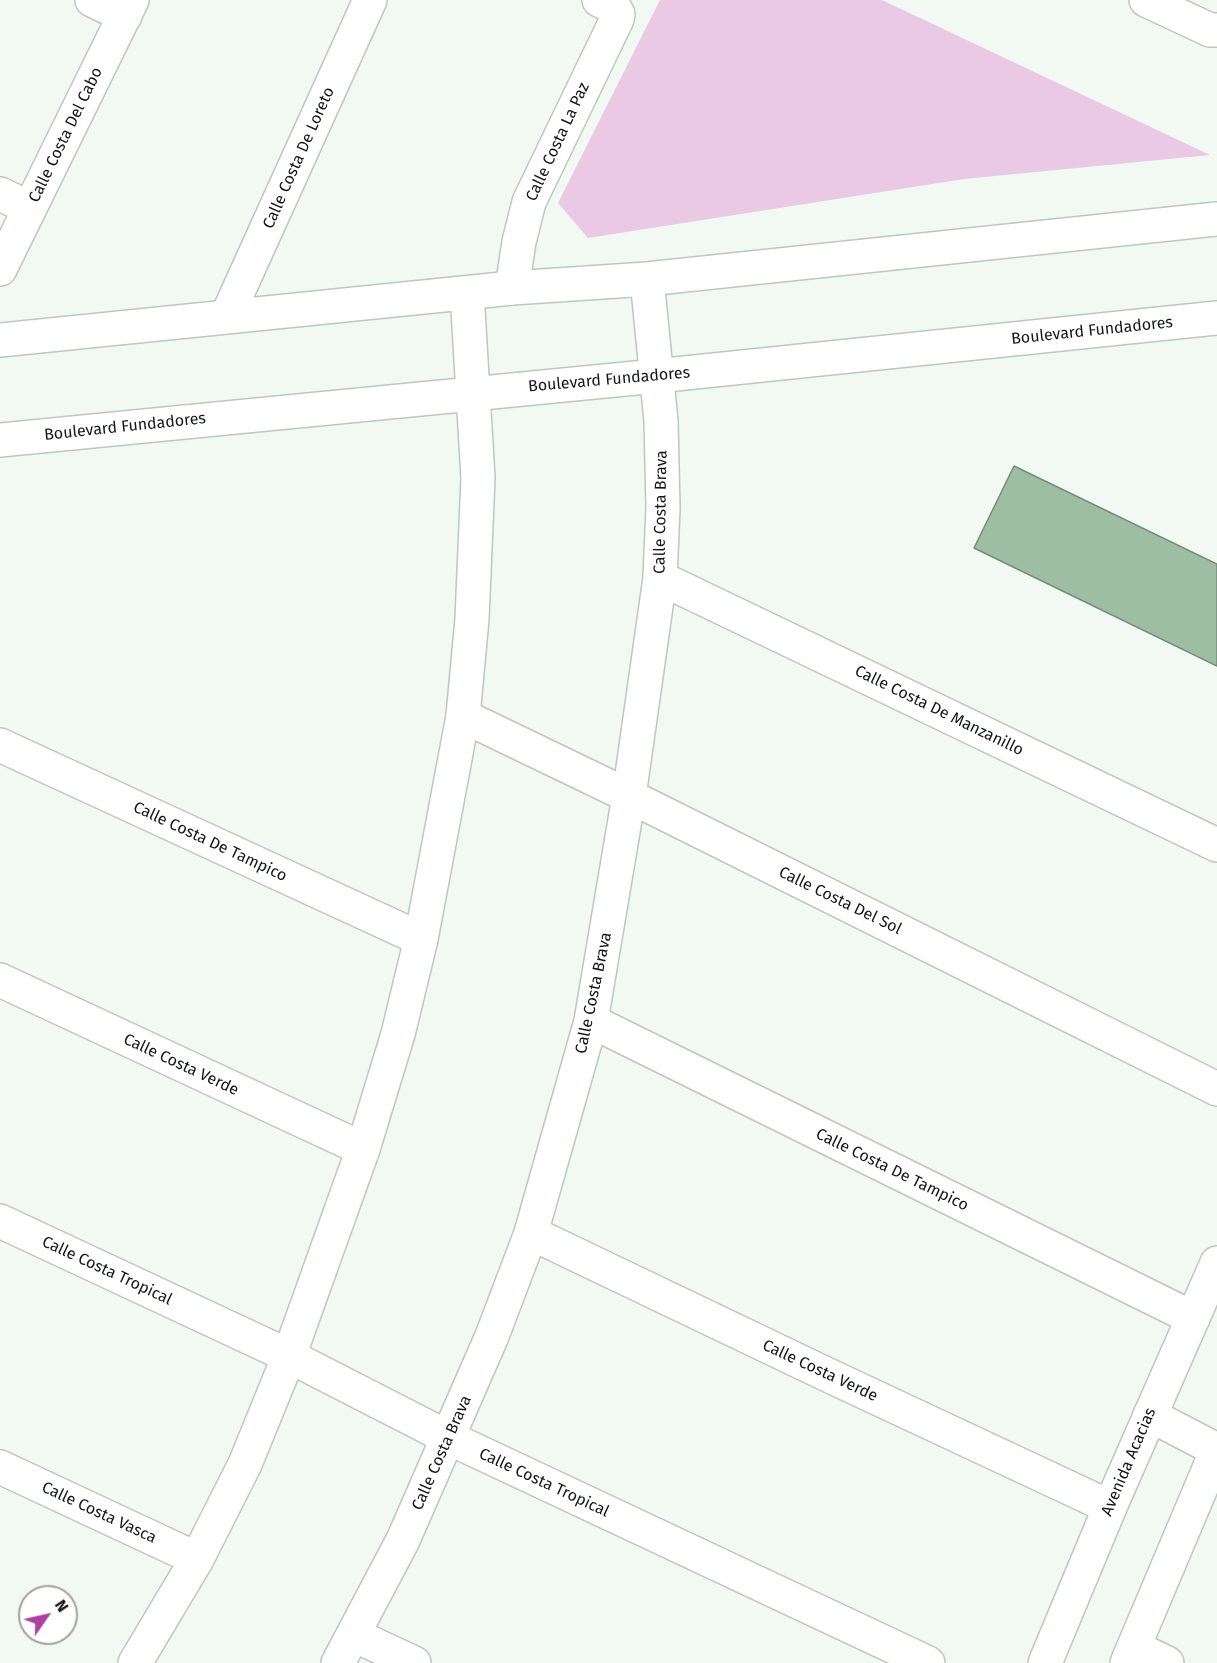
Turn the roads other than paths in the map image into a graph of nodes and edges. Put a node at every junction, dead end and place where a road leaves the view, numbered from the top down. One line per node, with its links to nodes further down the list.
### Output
1 (92, 0): 5 (street)
2 (370, 0): 14 (street, Calle Costa De Loreto)
3 (1146, 0): 6 (street)
4 (604, 2): 12 (street, Calle Costa La Paz)
5 (128, 8): 8 (street, Calle Costa Del Cabo)
6 (1214, 30)
7 (0, 194): 8 (street)
8 (30, 208): 10 (street, Calle Costa Del Cabo)
9 (1217, 219): 11 (street)
10 (0, 269)
11 (647, 279): 12 (street); 17 (street, Calle Costa Brava)
12 (512, 288): 13 (street)
13 (467, 293): 14 (street); 18 (street)
14 (227, 316): 16 (street)
15 (1217, 318): 17 (street, Boulevard Fundadores)
16 (0, 340)
17 (656, 376): 18 (street, Boulevard Fundadores); 20 (street, Calle Costa Brava)
18 (473, 392): 19 (street, Boulevard Fundadores); 21 (street)
19 (0, 440)
20 (660, 578): 23 (street, Calle Costa Brava); 24 (street, Calle Costa De Manzanillo)
21 (463, 716): 23 (street, Calle Costa Del Sol); 25 (street)
22 (0, 745): 25 (street, Calle Costa De Tampico)
23 (629, 796): 27 (street, Calle Costa Brava); 28 (street, Calle Costa Del Sol)
24 (1217, 845)
25 (421, 939): 29 (street)
26 (0, 980): 29 (street, Calle Costa Verde)
27 (591, 1021): 31 (street, Calle Costa Brava); 33 (street, Calle Costa De Tampico)
28 (1217, 1089)
29 (363, 1149): 34 (street)
30 (0, 1221): 34 (street, Calle Costa Tropical)
31 (531, 1233): 36 (street, Calle Costa Brava); 39 (street, Calle Costa Verde)
32 (1217, 1263): 33 (street, Avenida Acacias)
33 (1193, 1318): 35 (street, Avenida Acacias)
34 (289, 1356): 36 (street, Calle Costa Tropical); 40 (street)
35 (1150, 1415): 37 (street); 39 (street, Avenida Acacias)
36 (449, 1438): 41 (street, Calle Costa Brava); 46 (street, Calle Costa Tropical)
37 (1217, 1450): 42 (street)
38 (0, 1467): 40 (street, Calle Costa Vasca)
39 (1110, 1507): 47 (street, Avenida Acacias)
40 (197, 1559): 43 (street)
41 (354, 1635): 44 (street, Calle Costa Brava); 45 (street)
42 (1131, 1655): 48 (street)
43 (135, 1663)
44 (338, 1663)
45 (414, 1663)
46 (928, 1663)
47 (1045, 1663)
48 (1167, 1663)

